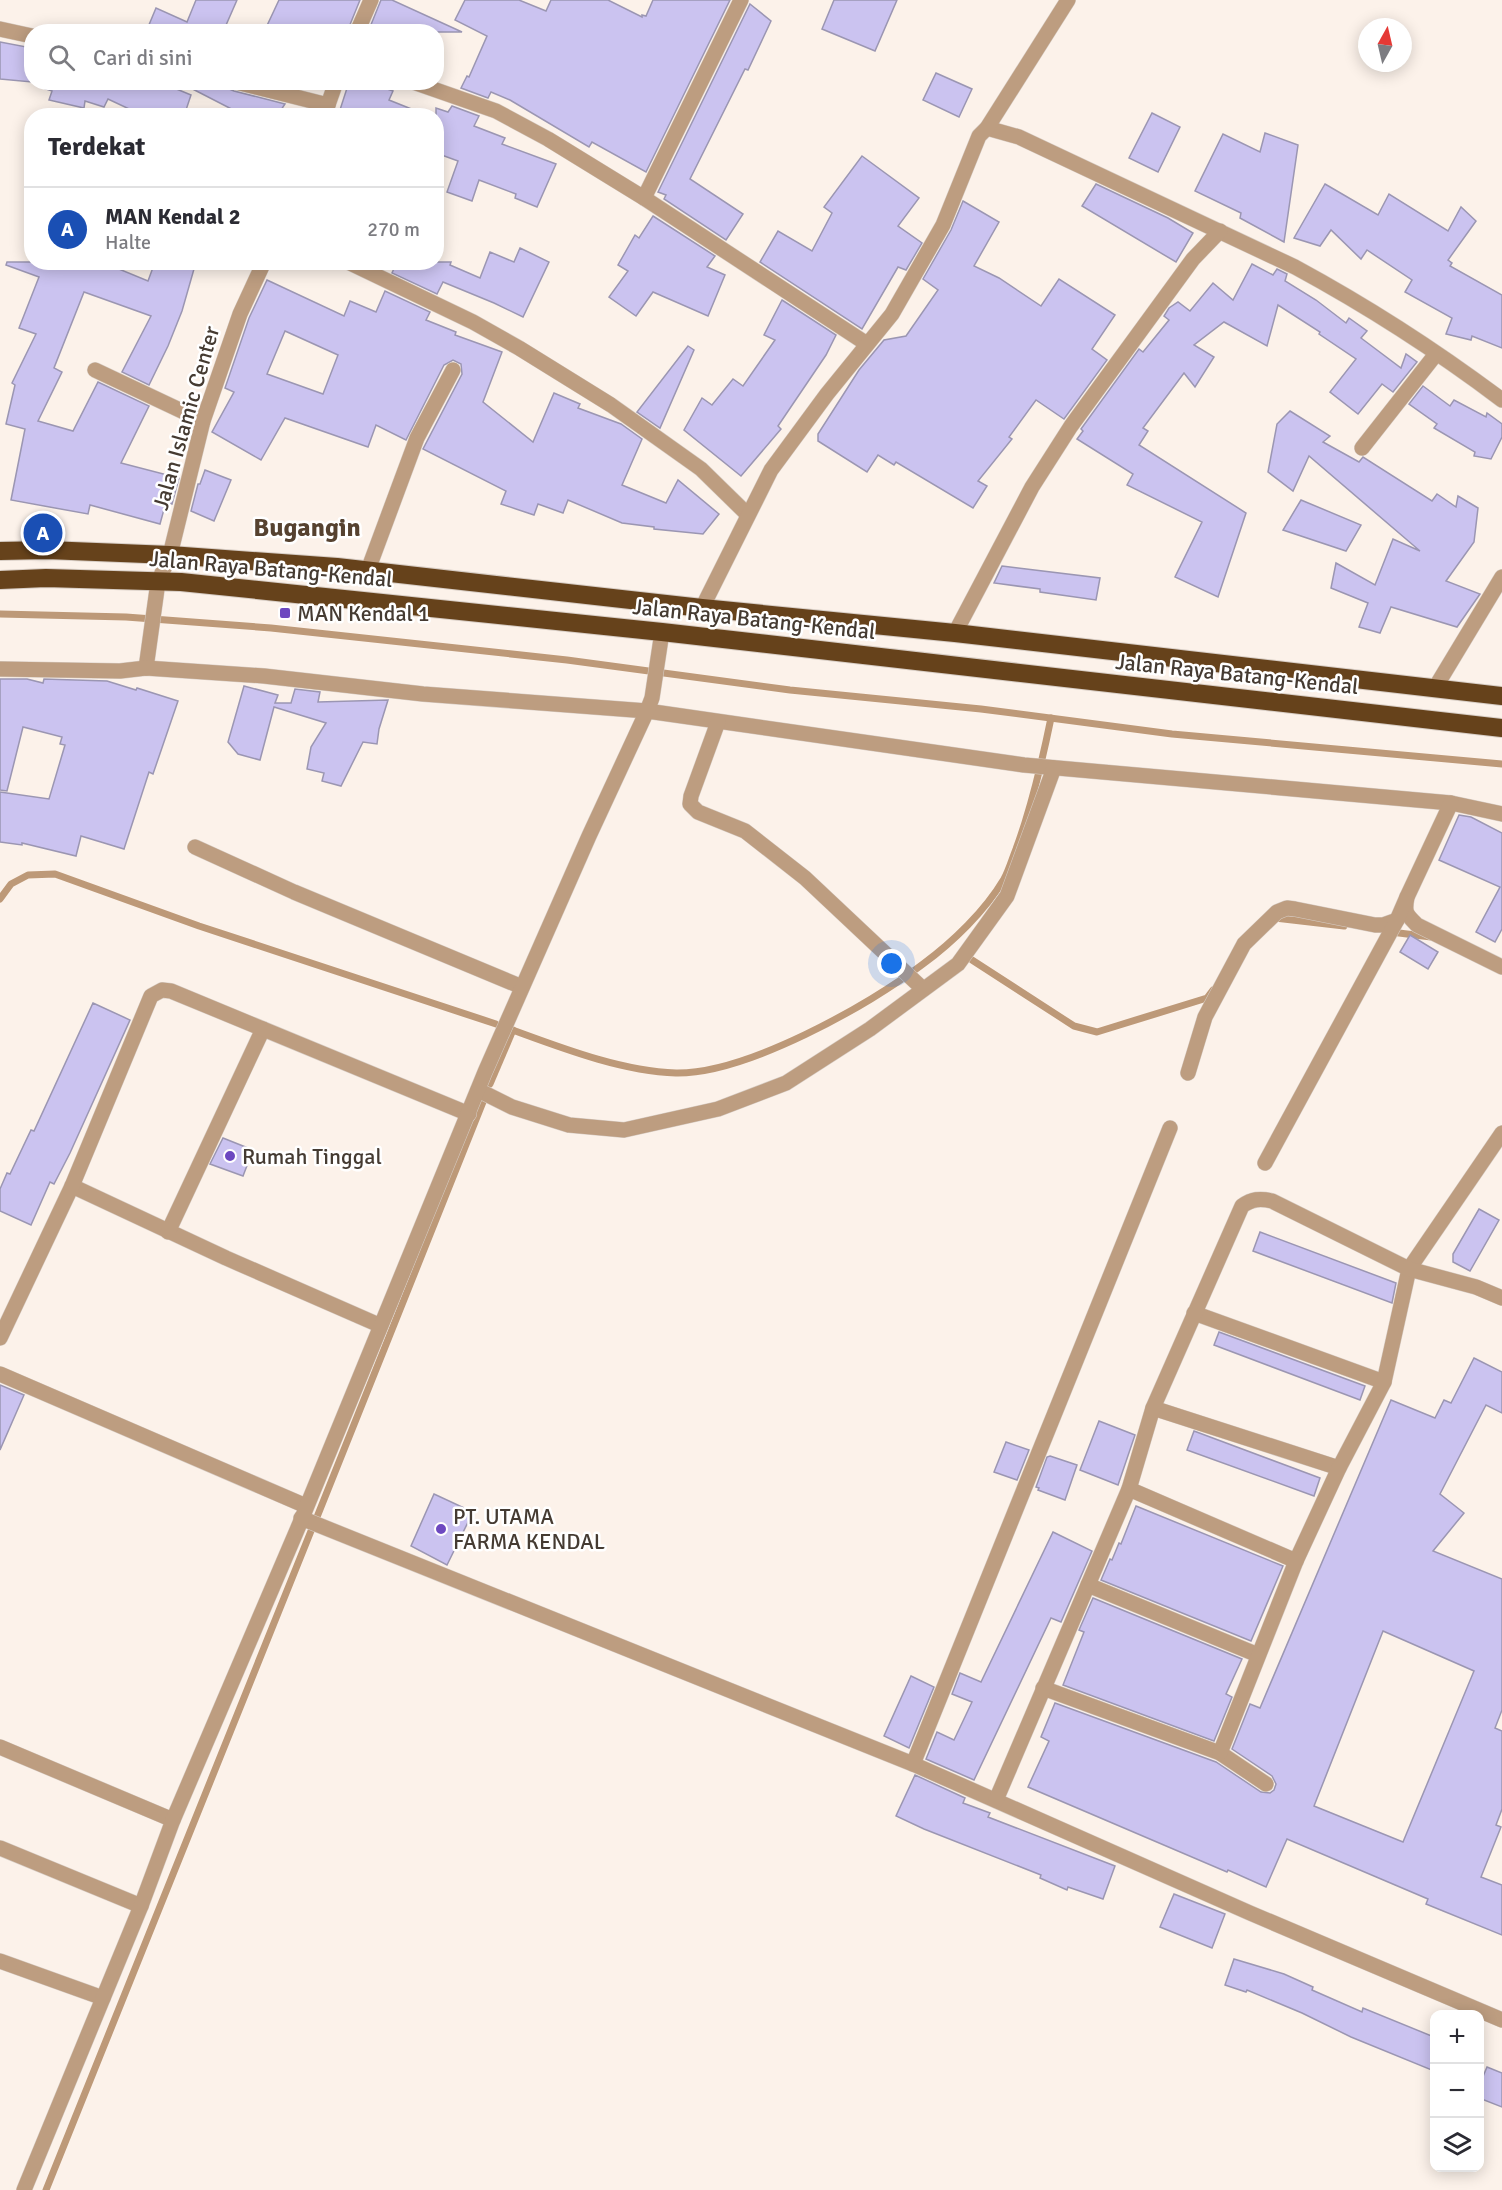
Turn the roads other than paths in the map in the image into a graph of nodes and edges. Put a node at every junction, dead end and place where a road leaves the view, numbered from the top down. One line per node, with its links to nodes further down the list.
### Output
1 (371, 0): 4 (street)
2 (741, 0): 13 (street)
3 (1068, 0): 12 (street)
4 (360, 24)
5 (0, 29): 6 (street)
6 (24, 34)
7 (262, 90): 10 (street)
8 (333, 90): 11 (street)
9 (436, 90): 13 (street)
10 (320, 108)
11 (327, 108)
12 (987, 128): 14 (street); 17 (street)
13 (644, 198): 17 (street)
14 (1220, 231): 18 (street); 33 (street)
15 (260, 270): 22 (street, Jalan Islamic Center)
16 (365, 270): 24 (street)
17 (867, 344): 24 (street)
18 (1436, 354): 21 (street); 23 (street)
19 (96, 369): 22 (street)
20 (453, 370): 27 (street)
21 (1502, 400)
22 (203, 421): 26 (street, Jalan Islamic Center)
23 (1362, 448)
24 (747, 514): 31 (street)
25 (0, 551): 26 (highway, Jalan Raya Batang-Kendal)
26 (170, 555): 27 (highway, Jalan Raya Batang-Kendal); 30 (street, Jalan Islamic Center)
27 (368, 570): 31 (highway, Jalan Raya Batang-Kendal)
28 (1502, 577): 36 (street)
29 (0, 580): 30 (highway, Jalan Raya Batang-Kendal)
30 (158, 589): 32 (highway, Jalan Raya Batang-Kendal); 34 (street, Jalan Islamic Center)
31 (702, 608): 33 (highway, Jalan Raya Batang-Kendal)
32 (662, 633): 38 (street); 40 (highway, Jalan Raya Batang-Kendal)
33 (955, 633): 36 (highway, Jalan Raya Batang-Kendal)
34 (147, 664): 35 (street); 38 (street)
35 (0, 669)
36 (1435, 688): 37 (highway, Jalan Raya Batang-Kendal)
37 (1502, 696)
38 (649, 705): 39 (street); 49 (street)
39 (718, 722): 41 (street); 48 (street)
40 (1502, 728)
41 (1051, 767): 42 (street); 48 (street)
42 (1451, 803): 43 (street); 45 (street)
43 (1502, 814)
44 (195, 847): 49 (street)
45 (1407, 897): 46 (street); 47 (street)
46 (1397, 920): 51 (street); 56 (street)
47 (1502, 967)
48 (919, 986): 52 (street)
49 (522, 987): 52 (street)
50 (263, 1029): 53 (street); 57 (street); 58 (street)
51 (1188, 1073)
52 (478, 1090): 53 (street)
53 (469, 1114): 62 (street)
54 (1170, 1128): 76 (street)
55 (1502, 1133): 59 (street)
56 (1265, 1163)
57 (72, 1186): 58 (street); 63 (street)
58 (168, 1232): 62 (street)
59 (1408, 1269): 60 (street); 61 (street); 65 (street)
60 (1502, 1298)
61 (1194, 1313): 65 (street); 66 (street)
62 (379, 1325): 69 (street)
63 (0, 1338)
64 (0, 1374): 69 (street)
65 (1384, 1382): 67 (street)
66 (1153, 1408): 67 (street); 68 (street)
67 (1339, 1468): 70 (street)
68 (1129, 1489): 70 (street); 71 (street)
69 (304, 1512): 76 (street); 79 (street)
70 (1296, 1561): 72 (street)
71 (1088, 1586): 72 (street); 73 (street)
72 (1258, 1655): 75 (street)
73 (1043, 1688): 75 (street); 78 (street)
74 (0, 1747): 79 (street)
75 (1220, 1754): 77 (street)
76 (913, 1764): 78 (street)
77 (1266, 1784)
78 (996, 1800): 84 (street)
79 (173, 1820): 81 (street)
80 (0, 1848): 81 (street)
81 (141, 1906): 83 (street)
82 (0, 1961): 83 (street)
83 (103, 1998): 85 (street)
84 (1502, 2020)
85 (24, 2190)

